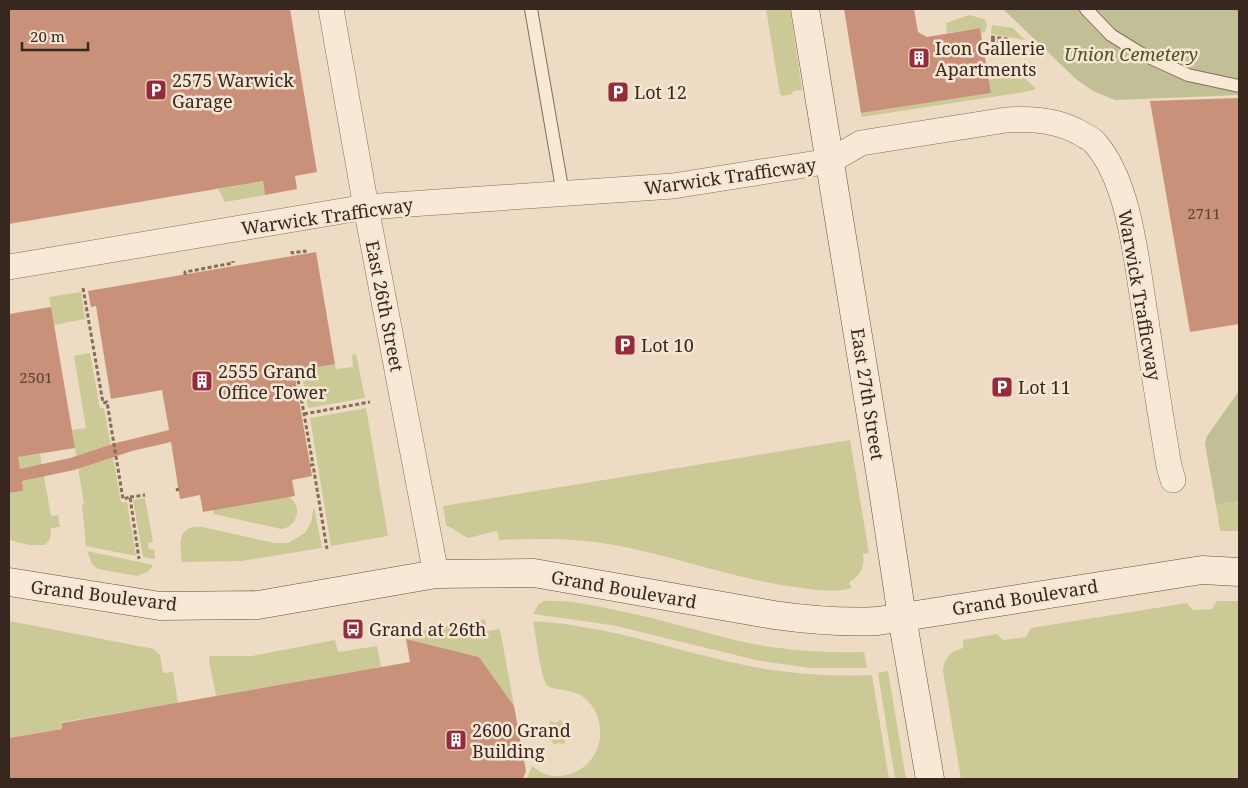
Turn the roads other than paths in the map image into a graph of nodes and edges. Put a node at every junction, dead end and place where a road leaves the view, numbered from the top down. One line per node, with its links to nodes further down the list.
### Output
1 (331, 9): 8 (street, East 26th Street)
2 (531, 9): 7 (lane)
3 (805, 9): 6 (main road, East 27th Street)
4 (1086, 9): 5 (lane)
5 (1239, 86)
6 (830, 161): 7 (street, Warwick Trafficway); 10 (street, Warwick Trafficway); 14 (main road, East 27th Street)
7 (563, 194): 8 (street, Warwick Trafficway)
8 (366, 207): 9 (street, Warwick Trafficway); 12 (street, East 26th Street)
9 (9, 267)
10 (1173, 480)
11 (1239, 572): 14 (main road, Grand Boulevard)
12 (436, 574): 13 (main road, Grand Boulevard); 14 (main road, Grand Boulevard)
13 (9, 582)
14 (902, 617): 15 (main road, East 27th Street)
15 (930, 779)

